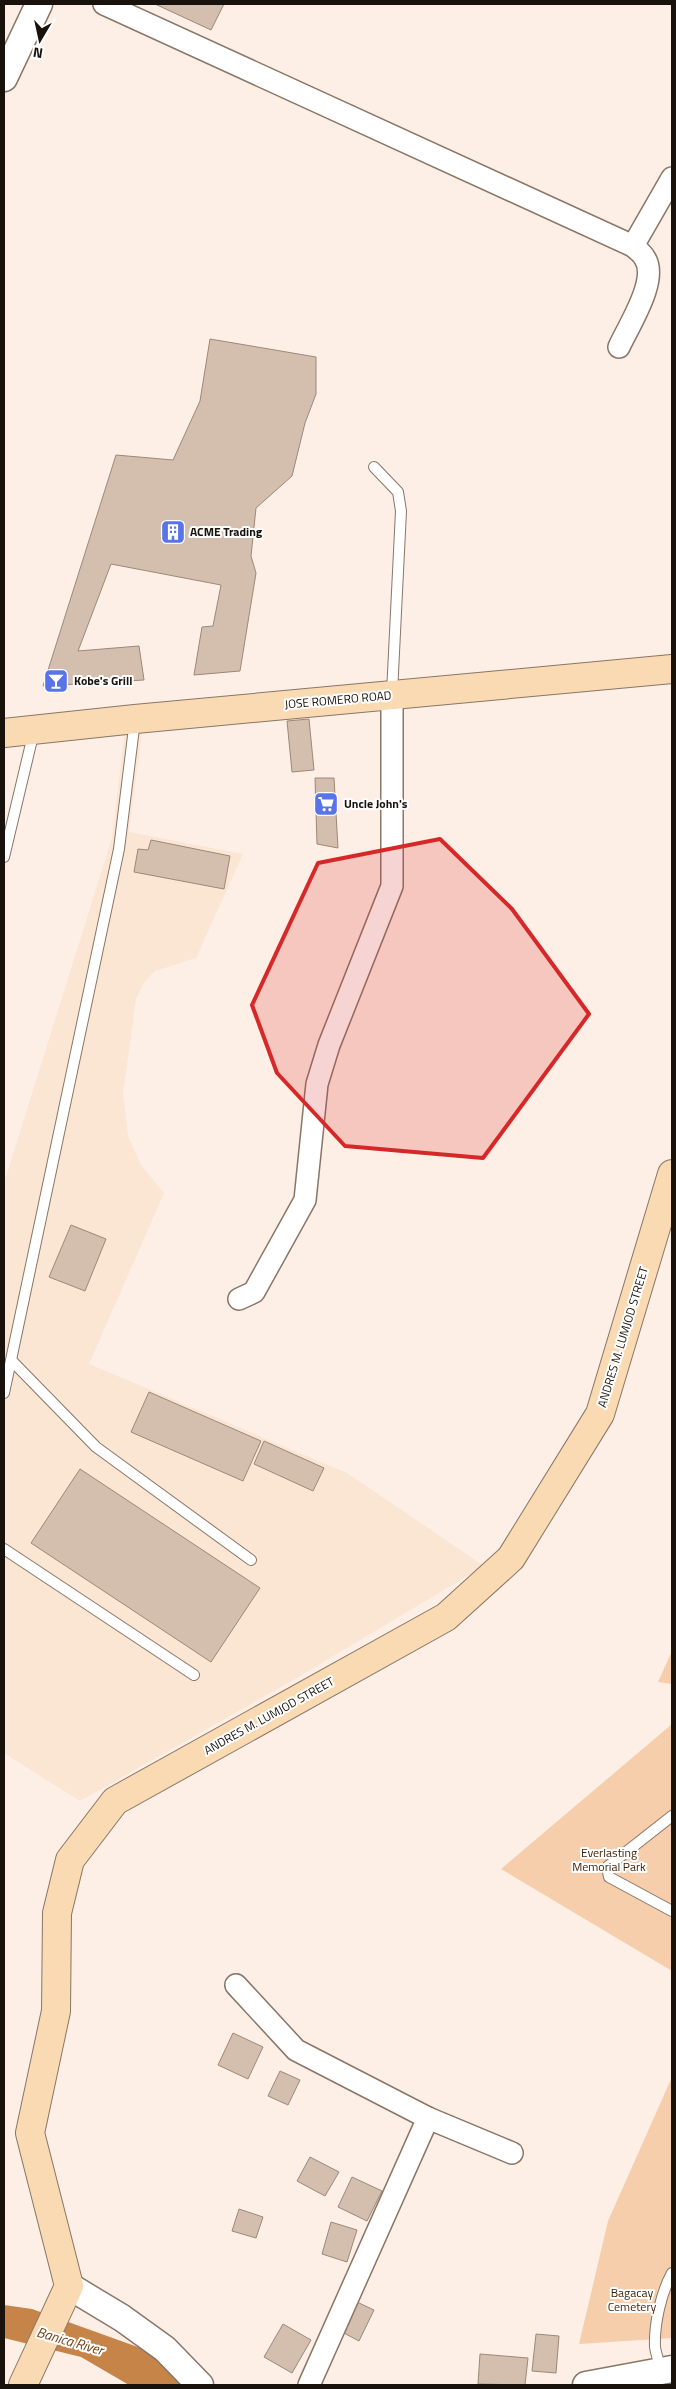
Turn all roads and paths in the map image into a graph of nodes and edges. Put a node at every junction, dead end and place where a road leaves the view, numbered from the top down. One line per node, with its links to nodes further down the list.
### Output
1 (39, 4): 3 (street)
2 (104, 4): 5 (street)
3 (4, 78)
4 (672, 178): 5 (street)
5 (633, 246): 6 (street)
6 (619, 347)
7 (374, 467): 9 (lane)
8 (672, 669): 9 (main road, JOSE ROMERO ROAD)
9 (392, 695): 10 (main road, JOSE ROMERO ROAD); 15 (street)
10 (135, 718): 11 (main road, JOSE ROMERO ROAD); 16 (lane)
11 (34, 730): 12 (main road, JOSE ROMERO ROAD); 13 (lane)
12 (4, 733)
13 (4, 857)
14 (672, 1174): 27 (main road, ANDRES M. LUMJOD STREET)
15 (239, 1299)
16 (12, 1361): 17 (lane); 19 (lane)
17 (4, 1393)
18 (4, 1549): 20 (lane)
19 (251, 1560)
20 (194, 1676)
21 (672, 1816): 22 (lane)
22 (672, 1911)
23 (236, 1985): 24 (street)
24 (428, 2118): 25 (street); 31 (street)
25 (512, 2153)
26 (672, 2273): 28 (lane)
27 (64, 2297): 29 (main road); 30 (street)
28 (667, 2369): 32 (street)
29 (24, 2381)
30 (200, 2385)
31 (309, 2385)
32 (586, 2385)

